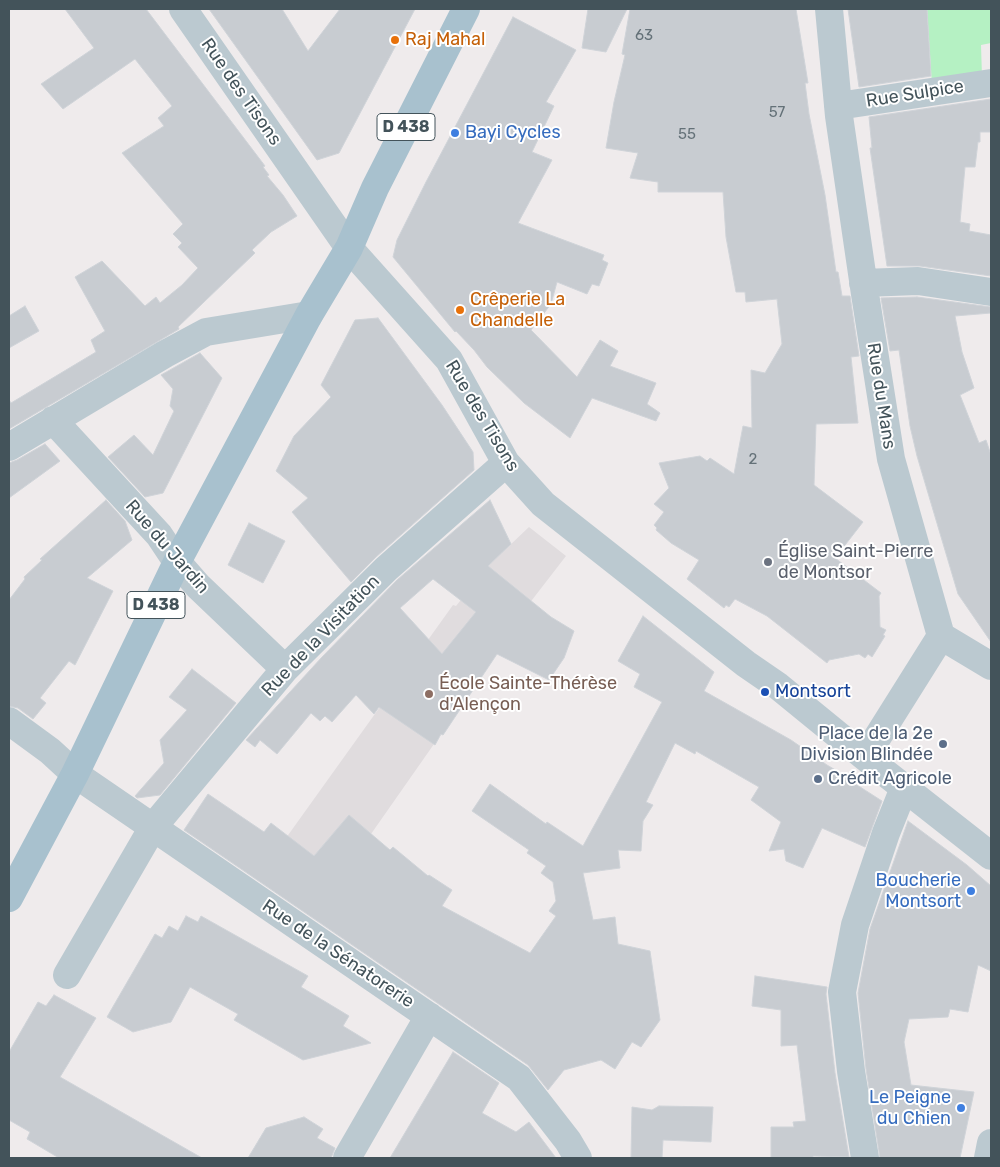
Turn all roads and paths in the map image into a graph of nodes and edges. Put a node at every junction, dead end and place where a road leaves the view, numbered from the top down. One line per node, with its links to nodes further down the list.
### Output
1 (183, 9): 6 (street, Rue des Tisons)
2 (466, 9): 6 (main road, D 438)
3 (829, 9): 5 (street, Rue du Mans)
4 (991, 83): 5 (street, Rue Sulpice)
5 (838, 106): 7 (street, Rue du Mans)
6 (349, 248): 9 (main road, D 438); 12 (street, Rue des Tisons)
7 (863, 283): 8 (street); 14 (street, Rue du Mans)
8 (991, 292)
9 (309, 316): 10 (street); 13 (main road, D 438)
10 (52, 420): 11 (street); 13 (street, Rue du Jardin)
11 (9, 447)
12 (506, 463): 16 (street, Rue de la Visitation); 18 (street, Rue des Tisons)
13 (177, 562): 16 (street, Rue du Jardin); 19 (main road, D 438)
14 (941, 636): 15 (street); 18 (street)
15 (991, 666)
16 (285, 669): 21 (street, Rue de la Visitation)
17 (9, 721): 19 (street, Rue de la Sénatorerie)
18 (865, 757): 20 (street, Rue des Tisons)
19 (75, 774): 21 (street, Rue de la Sénatorerie); 23 (main road, D 438)
20 (904, 788): 22 (street); 29 (street)
21 (153, 826): 24 (street, Rue de la Visitation); 25 (street, Rue de la Sénatorerie)
22 (991, 856)
23 (9, 895)
24 (67, 975)
25 (430, 1016): 27 (street); 28 (street, Rue de la Sénatorerie)
26 (991, 1143): 30 (street)
27 (347, 1158)
28 (578, 1158)
29 (865, 1158)
30 (988, 1158)

